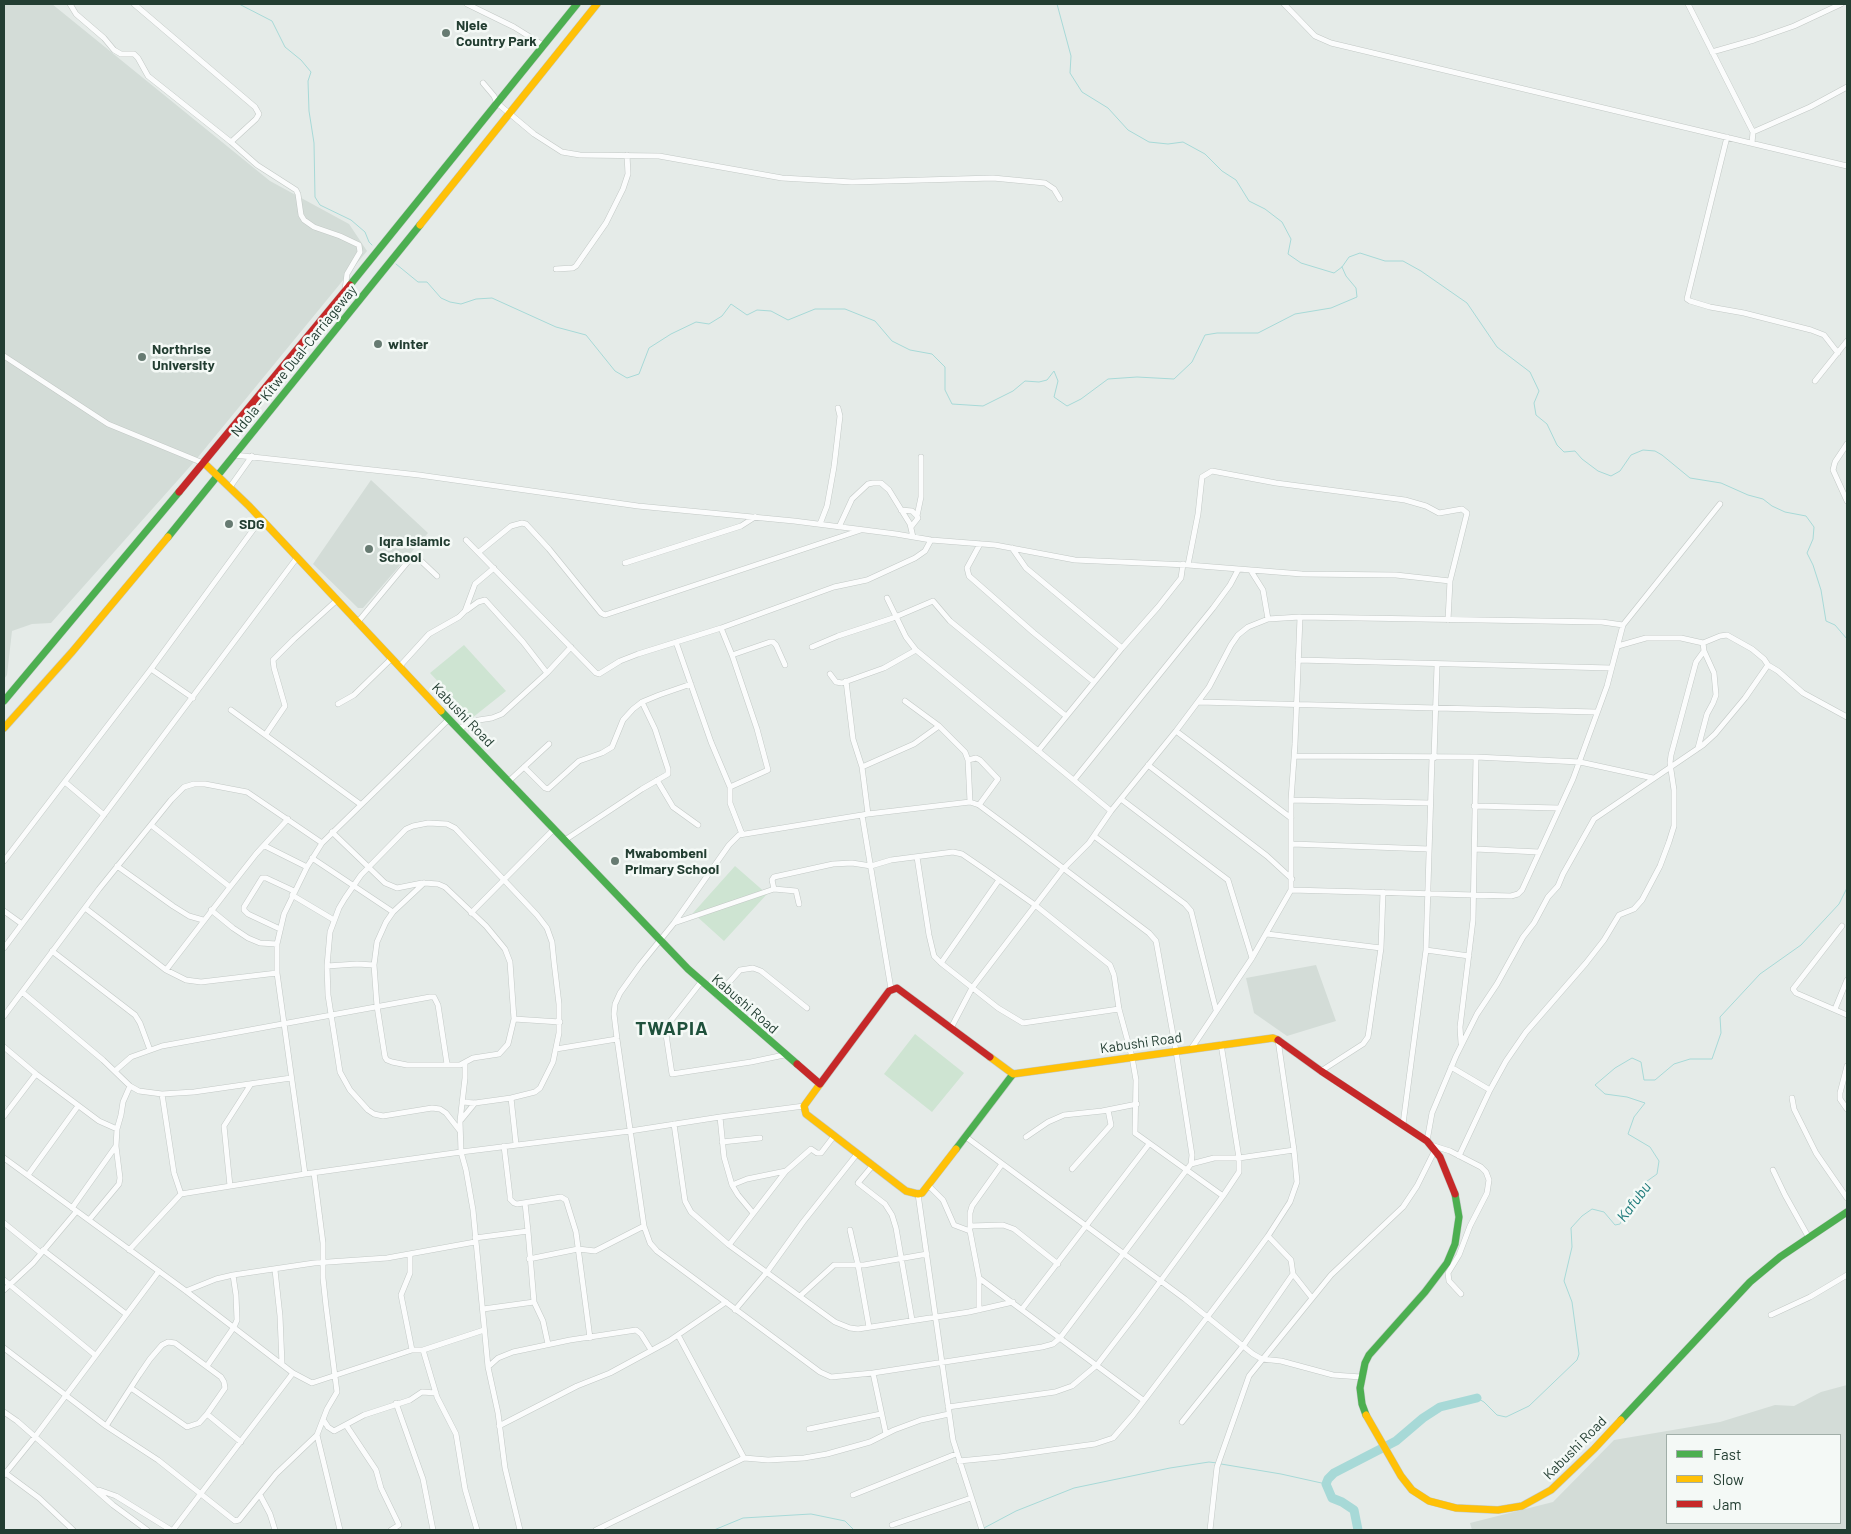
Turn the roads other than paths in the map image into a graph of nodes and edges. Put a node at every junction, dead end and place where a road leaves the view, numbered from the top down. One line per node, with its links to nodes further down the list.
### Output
1 (70, 4): 17 (street)
2 (134, 4): 17 (street)
3 (467, 4): 9 (street)
4 (576, 4): 9 (main road, Ndola - Kitwe Dual-Carriageway)
5 (597, 4): 14 (main road, Ndola - Kitwe Dual-Carriageway)
6 (1284, 4): 16 (street)
7 (1688, 4): 10 (street)
8 (1841, 4): 10 (street)
9 (543, 45): 13 (main road, Ndola - Kitwe Dual-Carriageway)
10 (1712, 52): 15 (street)
11 (483, 82): 13 (street)
12 (1847, 87): 15 (street)
13 (497, 103): 14 (street); 23 (main road, Ndola - Kitwe Dual-Carriageway)
14 (510, 114): 19 (street); 30 (main road, Ndola - Kitwe Dual-Carriageway)
15 (1753, 132): 18 (street)
16 (1727, 137): 18 (street); 25 (street)
17 (231, 142): 23 (street)
18 (1752, 143): 20 (street)
19 (627, 155): 21 (street); 22 (street)
20 (1847, 166)
21 (1060, 199)
22 (556, 269)
23 (345, 290): 33 (main road, Ndola - Kitwe Dual-Carriageway)
24 (1847, 341): 25 (street)
25 (1838, 353): 27 (street)
26 (4, 356): 33 (street)
27 (1815, 381)
28 (838, 408): 42 (street)
29 (1847, 444): 36 (street)
30 (233, 455): 31 (street); 34 (main road, Ndola - Kitwe Dual-Carriageway)
31 (252, 456): 35 (street); 40 (street)
32 (921, 457): 39 (street)
33 (204, 463): 34 (main road, Kabushi Road); 93 (main road, Ndola - Kitwe Dual-Carriageway)
34 (218, 476): 35 (main road, Kabushi Road); 106 (main road, Ndola - Kitwe Dual-Carriageway)
35 (230, 487): 41 (main road, Kabushi Road)
36 (1847, 501)
37 (1720, 504): 68 (street)
38 (901, 510): 39 (street); 43 (street); 44 (street)
39 (917, 516): 44 (street)
40 (755, 517): 42 (street); 53 (street)
41 (261, 519): 52 (main road, Kabushi Road); 86 (street)
42 (820, 524): 43 (street)
43 (838, 527): 45 (street)
44 (911, 527): 46 (street)
45 (861, 530): 46 (street); 51 (street)
46 (912, 537): 48 (street)
47 (466, 540): 51 (street)
48 (931, 540): 49 (street); 69 (street)
49 (980, 544): 50 (street); 90 (street)
50 (1012, 547): 54 (street); 75 (street)
51 (479, 552): 55 (street)
52 (296, 559): 61 (main road, Kabushi Road); 92 (street)
53 (625, 563)
54 (1186, 565): 56 (street); 59 (street); 75 (street)
55 (494, 568): 62 (street); 73 (street)
56 (1238, 570): 57 (street); 124 (street)
57 (1251, 571): 59 (street); 65 (street)
58 (438, 576): 67 (street)
59 (1450, 581): 66 (street)
60 (887, 598): 63 (street)
61 (336, 602): 67 (main road, Kabushi Road); 109 (street)
62 (466, 611): 84 (street); 87 (street)
63 (896, 616): 74 (street); 76 (street); 102 (street)
64 (1300, 617): 65 (street); 66 (street); 80 (street)
65 (1268, 620): 96 (street)
66 (1448, 620): 68 (street)
67 (356, 623): 79 (main road, Kabushi Road)
68 (1623, 624): 72 (street)
69 (721, 628): 70 (street); 78 (street)
70 (676, 642): 73 (street); 91 (street)
71 (1703, 643): 72 (street); 77 (street); 83 (street)
72 (1618, 646): 85 (street)
73 (571, 647): 87 (street)
74 (812, 647)
75 (1122, 648): 90 (street)
76 (916, 650): 89 (street); 112 (street)
77 (1704, 651): 111 (street); 121 (street)
78 (732, 655): 82 (street); 127 (street)
79 (391, 659): 84 (main road, Kabushi Road); 97 (street)
80 (1298, 660): 81 (street); 98 (street)
81 (1437, 664): 85 (street); 99 (street)
82 (785, 665)
83 (1768, 665): 103 (street); 111 (street)
84 (399, 667): 104 (main road, Kabushi Road)
85 (1611, 668): 101 (street)
86 (151, 669): 92 (street); 126 (street)
87 (547, 673): 107 (street)
88 (830, 674): 89 (street)
89 (846, 681): 120 (street)
90 (1094, 682): 102 (street)
91 (691, 684): 95 (street); 127 (street)
92 (194, 698): 137 (street)
93 (4, 700)
94 (904, 701): 105 (street)
95 (642, 702): 119 (street); 123 (street)
96 (1198, 702): 98 (street); 108 (street)
97 (338, 704)
98 (1297, 704): 99 (street); 113 (street)
99 (1435, 709): 101 (street); 115 (street)
100 (231, 710): 109 (street)
101 (1596, 712): 117 (street)
102 (1066, 716): 112 (street)
103 (1847, 717)
104 (449, 718): 107 (main road, Kabushi Road); 132 (street)
105 (938, 726): 116 (street); 120 (street)
106 (4, 728)
107 (459, 728): 125 (main road, Kabushi Road)
108 (1176, 731): 118 (street); 139 (street)
109 (266, 734): 132 (street)
110 (549, 744): 119 (street)
111 (1697, 749): 121 (street)
112 (1038, 751): 124 (street)
113 (1295, 756): 115 (street); 129 (street)
114 (1476, 757): 115 (street); 117 (street); 134 (street)
115 (1433, 758): 131 (street)
116 (968, 760): 130 (street); 133 (street)
117 (1580, 762): 122 (street); 135 (street)
118 (1148, 766): 128 (street); 162 (street)
119 (524, 767): 125 (street)
120 (862, 767): 138 (street)
121 (1670, 768): 122 (street); 244 (street)
122 (1653, 778): 222 (street)
123 (658, 780): 142 (street); 147 (street)
124 (1074, 780): 136 (street)
125 (509, 781): 143 (main road, Kabushi Road)
126 (64, 782): 137 (street); 156 (street)
127 (730, 787): 145 (street)
128 (1120, 799): 136 (street); 195 (street)
129 (1291, 800): 131 (street); 139 (street)
130 (970, 802): 133 (street); 138 (street)
131 (1430, 803): 151 (street)
132 (360, 804): 144 (street)
133 (979, 806): 161 (street)
134 (1474, 806): 135 (street); 152 (street)
135 (1559, 808): 153 (street)
136 (1111, 810): 146 (street)
137 (104, 815): 184 (street)
138 (865, 815): 145 (street); 158 (street)
139 (1292, 818): 149 (street)
140 (288, 819): 141 (street); 148 (street); 150 (street)
141 (151, 825): 157 (street); 166 (street)
142 (698, 825)
143 (554, 829): 147 (main road, Kabushi Road); 164 (street)
144 (332, 832): 148 (street); 160 (street)
145 (742, 834): 183 (street)
146 (1094, 836): 161 (street); 211 (street)
147 (565, 840): 188 (main road, Kabushi Road)
148 (322, 843): 155 (street)
149 (1292, 844): 151 (street); 162 (street)
150 (265, 846): 159 (street); 166 (street)
151 (1429, 848): 172 (street)
152 (1474, 849): 153 (street); 173 (street)
153 (1539, 852): 173 (street)
154 (917, 857): 158 (street); 163 (street); 196 (street)
155 (312, 858): 159 (street); 167 (street)
156 (4, 861)
157 (117, 866): 176 (street); 181 (street)
158 (871, 866): 168 (street); 204 (street)
159 (307, 867): 171 (street)
160 (368, 867): 164 (street); 165 (street); 167 (street)
161 (1063, 869): 175 (street); 227 (street)
162 (1292, 879): 169 (street)
163 (999, 880): 175 (street); 196 (street)
164 (505, 881): 180 (street); 216 (street)
165 (424, 883): 179 (street); 180 (street)
166 (230, 886): 177 (street)
167 (352, 886): 179 (street); 182 (street)
168 (774, 888): 174 (street); 183 (street)
169 (1292, 890): 170 (street); 187 (street)
170 (1383, 892): 172 (street); 191 (street)
171 (293, 893): 182 (street); 186 (street); 186 (street)
172 (1429, 893): 173 (street); 192 (street)
173 (1474, 894): 194 (street)
174 (800, 904)
175 (1035, 905): 203 (street); 209 (street)
176 (85, 908): 193 (street); 199 (street)
177 (211, 910): 181 (street); 189 (street)
178 (4, 911): 184 (street)
179 (393, 912): 197 (street)
180 (471, 914): 215 (street)
181 (202, 920): 199 (street)
182 (334, 920): 198 (street)
183 (674, 923): 188 (street)
184 (22, 924): 190 (street)
185 (1842, 926): 210 (street)
186 (280, 928): 189 (street)
187 (1267, 934): 191 (street); 195 (street)
188 (661, 940): 202 (main road, Kabushi Road); 219 (street)
189 (277, 944): 200 (street)
190 (4, 948)
191 (1381, 948): 236 (street)
192 (1426, 950): 194 (street); 259 (street)
193 (52, 951): 205 (street); 226 (street)
194 (1469, 956): 222 (street)
195 (1252, 958): 211 (street)
196 (941, 963): 203 (street)
197 (374, 965): 198 (street); 207 (street)
198 (327, 966): 212 (street)
199 (166, 970): 200 (street)
200 (277, 972): 217 (street)
201 (1847, 980): 210 (street)
202 (701, 982): 206 (main road, Kabushi Road); 228 (street)
203 (972, 988): 209 (street); 218 (street)
204 (891, 989): 218 (main road); 242 (main road)
205 (22, 992): 214 (street); 235 (street)
206 (717, 996): 208 (street); 228 (main road, Kabushi Road)
207 (377, 1006): 212 (street); 231 (street); 231 (street)
208 (806, 1008)
209 (1118, 1009): 229 (street)
210 (1834, 1009): 213 (street)
211 (1216, 1010): 224 (street)
212 (331, 1015): 217 (street); 261 (street)
213 (1847, 1015)
214 (4, 1016)
215 (514, 1019): 216 (street); 230 (street)
216 (560, 1022): 225 (street)
217 (284, 1024): 226 (street); 239 (street)
218 (952, 1028): 238 (main road)
219 (617, 1039): 225 (street); 262 (street)
220 (1278, 1040): 221 (main road, Kabushi Road); 236 (main road, Kabushi Road); 273 (street)
221 (1221, 1044): 224 (main road, Kabushi Road); 278 (street)
222 (1462, 1044): 234 (street)
223 (4, 1047): 237 (street)
224 (1191, 1048): 227 (main road, Kabushi Road)
225 (556, 1049): 246 (street)
226 (150, 1050): 235 (street)
227 (1176, 1050): 229 (main road, Kabushi Road); 280 (street)
228 (784, 1055): 242 (main road, Kabushi Road)
229 (1132, 1058): 238 (main road, Kabushi Road); 250 (street)
230 (465, 1063): 232 (street); 240 (street)
231 (448, 1064): 232 (street)
232 (456, 1065): 240 (street)
233 (1847, 1066): 253 (street)
234 (1451, 1067): 244 (street); 270 (street)
235 (115, 1071): 243 (street)
236 (1321, 1071): 259 (main road, Kabushi Road)
237 (36, 1074): 251 (street); 255 (street)
238 (1013, 1074): 264 (main road)
239 (291, 1078): 241 (street); 287 (street)
240 (465, 1078): 248 (street)
241 (251, 1084): 245 (street); 290 (street)
242 (820, 1084): 252 (main road)
243 (130, 1086): 245 (street); 260 (street)
244 (1490, 1090): 276 (street)
245 (162, 1094): 292 (street)
246 (511, 1098): 249 (street); 268 (street)
247 (1792, 1098): 295 (street)
248 (462, 1102): 249 (street); 257 (street)
249 (475, 1103): 257 (street)
250 (1137, 1104): 254 (street); 269 (street)
251 (78, 1106): 260 (street); 288 (street)
252 (804, 1106): 256 (street); 263 (main road)
253 (1847, 1109)
254 (1108, 1110): 265 (street); 282 (street)
255 (4, 1116)
256 (720, 1116): 258 (street); 267 (street)
257 (460, 1121): 261 (street)
258 (674, 1124): 262 (street); 312 (street)
259 (1402, 1124): 270 (main road, Kabushi Road)
260 (117, 1129): 271 (street)
261 (460, 1131): 274 (street)
262 (630, 1131): 268 (street); 302 (street)
263 (834, 1136): 275 (main road); 284 (street)
264 (966, 1137): 279 (street); 291 (main road)
265 (1026, 1137)
266 (760, 1138): 267 (street)
267 (722, 1142): 289 (street)
268 (516, 1144): 272 (street)
269 (1149, 1144): 285 (street); 303 (street)
270 (1431, 1145): 276 (street); 308 (main road, Kabushi Road); 337 (street)
271 (116, 1146): 297 (street); 300 (street)
272 (504, 1146): 274 (street); 296 (street)
273 (1294, 1150): 278 (street); 307 (street)
274 (461, 1152): 286 (street); 311 (street)
275 (857, 1154): 281 (main road); 326 (street)
276 (1459, 1156): 310 (street)
277 (4, 1158): 288 (street)
278 (1239, 1158): 280 (street); 294 (street)
279 (1002, 1164): 303 (street); 304 (street)
280 (1191, 1164): 285 (street)
281 (873, 1166): 293 (main road); 319 (street)
282 (1072, 1169)
283 (1773, 1170): 309 (street)
284 (786, 1171): 289 (street); 299 (street)
285 (1187, 1171): 294 (street); 318 (street)
286 (314, 1173): 287 (street); 321 (street)
287 (305, 1174): 290 (street)
288 (28, 1175): 297 (street)
289 (732, 1185): 299 (street)
290 (230, 1186): 292 (street)
291 (929, 1186): 293 (main road); 304 (street)
292 (181, 1194): 314 (street)
293 (918, 1194): 317 (street)
294 (1223, 1196): 331 (street)
295 (1847, 1198)
296 (525, 1203): 306 (street); 313 (street)
297 (74, 1210): 300 (street); 315 (street)
298 (1847, 1212): 309 (main road, Kabushi Road)
299 (753, 1213): 312 (street)
300 (89, 1220): 314 (street)
301 (4, 1224): 315 (street)
302 (644, 1226): 313 (street); 339 (street)
303 (1086, 1227): 318 (street); 322 (street)
304 (970, 1229): 322 (street); 330 (street)
305 (850, 1230): 323 (street)
306 (528, 1231): 311 (street); 320 (street)
307 (1268, 1236): 327 (street); 347 (street)
308 (1457, 1236): 310 (street); 372 (main road, Kabushi Road)
309 (1809, 1238): 372 (main road, Kabushi Road)
310 (1465, 1239): 335 (street)
311 (475, 1240): 316 (street); 341 (street)
312 (729, 1245): 326 (street)
313 (578, 1249): 320 (street); 354 (street)
314 (129, 1250): 325 (street)
315 (42, 1251): 332 (street); 345 (street)
316 (410, 1254): 321 (street); 359 (street)
317 (927, 1254): 319 (street); 348 (street)
318 (1123, 1254): 331 (street); 355 (street)
319 (901, 1258): 323 (street); 349 (street)
320 (529, 1259): 338 (street)
321 (324, 1263): 324 (street); 371 (street)
322 (1058, 1264): 342 (street)
323 (858, 1265): 336 (street); 350 (street)
324 (275, 1270): 328 (street); 365 (street)
325 (159, 1272): 334 (street); 345 (street)
326 (767, 1272): 336 (street); 343 (street)
327 (1293, 1274): 337 (street); 357 (street)
328 (233, 1275): 334 (street); 351 (street)
329 (1847, 1275): 346 (street)
330 (979, 1278): 340 (street); 344 (street)
331 (1160, 1281): 347 (street); 366 (street)
332 (6, 1282): 333 (street); 362 (street)
333 (4, 1290)
334 (186, 1292): 351 (street)
335 (1461, 1294)
336 (800, 1296): 350 (street)
337 (1312, 1298): 363 (street)
338 (534, 1302): 341 (street); 356 (street)
339 (726, 1302): 343 (street); 353 (street)
340 (1013, 1302): 342 (street); 344 (street)
341 (483, 1309): 352 (street)
342 (1022, 1309): 355 (street)
343 (735, 1310): 370 (street)
344 (979, 1310): 348 (street)
345 (126, 1314): 362 (street)
346 (1771, 1315)
347 (1207, 1316): 357 (street); 376 (street)
348 (937, 1317): 349 (street); 364 (street)
349 (912, 1320): 350 (street)
350 (869, 1327)
351 (234, 1328): 365 (street); 367 (street)
352 (484, 1330): 360 (street); 368 (street)
353 (678, 1335): 361 (street); 394 (street)
354 (590, 1338): 356 (street); 361 (street)
355 (1060, 1338): 364 (street); 366 (street)
356 (548, 1344): 368 (street)
357 (1243, 1346): 363 (street); 384 (street)
358 (4, 1348): 375 (street)
359 (412, 1350): 360 (street); 371 (street)
360 (423, 1350): 374 (street)
361 (652, 1350): 387 (street)
362 (95, 1355): 375 (street)
363 (1262, 1359): 372 (street); 414 (street)
364 (942, 1362): 370 (street); 378 (street)
365 (282, 1364): 369 (street)
366 (1097, 1365): 376 (street); 378 (street)
367 (207, 1366): 373 (street); 380 (street)
368 (488, 1367): 387 (street)
369 (293, 1373): 371 (street); 392 (street)
370 (873, 1373): 381 (street)
371 (336, 1375): 383 (street)
372 (1361, 1377)
373 (131, 1388): 380 (street); 386 (street)
374 (436, 1393): 377 (street); 410 (street)
375 (66, 1394): 386 (street); 391 (street)
376 (1143, 1400): 395 (street)
377 (396, 1404): 385 (street); 409 (street)
378 (948, 1407): 382 (street)
379 (4, 1412): 391 (street)
380 (208, 1414): 392 (street)
381 (881, 1414): 388 (street); 389 (street)
382 (949, 1414): 389 (street); 393 (street)
383 (324, 1421): 385 (street); 390 (street)
384 (1182, 1422)
385 (346, 1425): 408 (street)
386 (106, 1426): 398 (street)
387 (498, 1426): 411 (street)
388 (809, 1429)
389 (886, 1434): 394 (street)
390 (317, 1435): 399 (street); 407 (street)
391 (34, 1438): 396 (street); 397 (street)
392 (241, 1442): 398 (street)
393 (956, 1454): 395 (street); 400 (street)
394 (744, 1458): 412 (street)
395 (959, 1461): 401 (street)
396 (4, 1473): 403 (street)
397 (96, 1490): 404 (street); 405 (street)
398 (200, 1494): 399 (street); 405 (street)
399 (260, 1495): 406 (street)
400 (853, 1495)
401 (971, 1498): 402 (street); 413 (street)
402 (892, 1525)
403 (73, 1530)
404 (148, 1530)
405 (172, 1530)
406 (276, 1530)
407 (340, 1530)
408 (391, 1530)
409 (433, 1530)
410 (476, 1530)
411 (520, 1530)
412 (596, 1530)
413 (982, 1530)
414 (1210, 1530)

